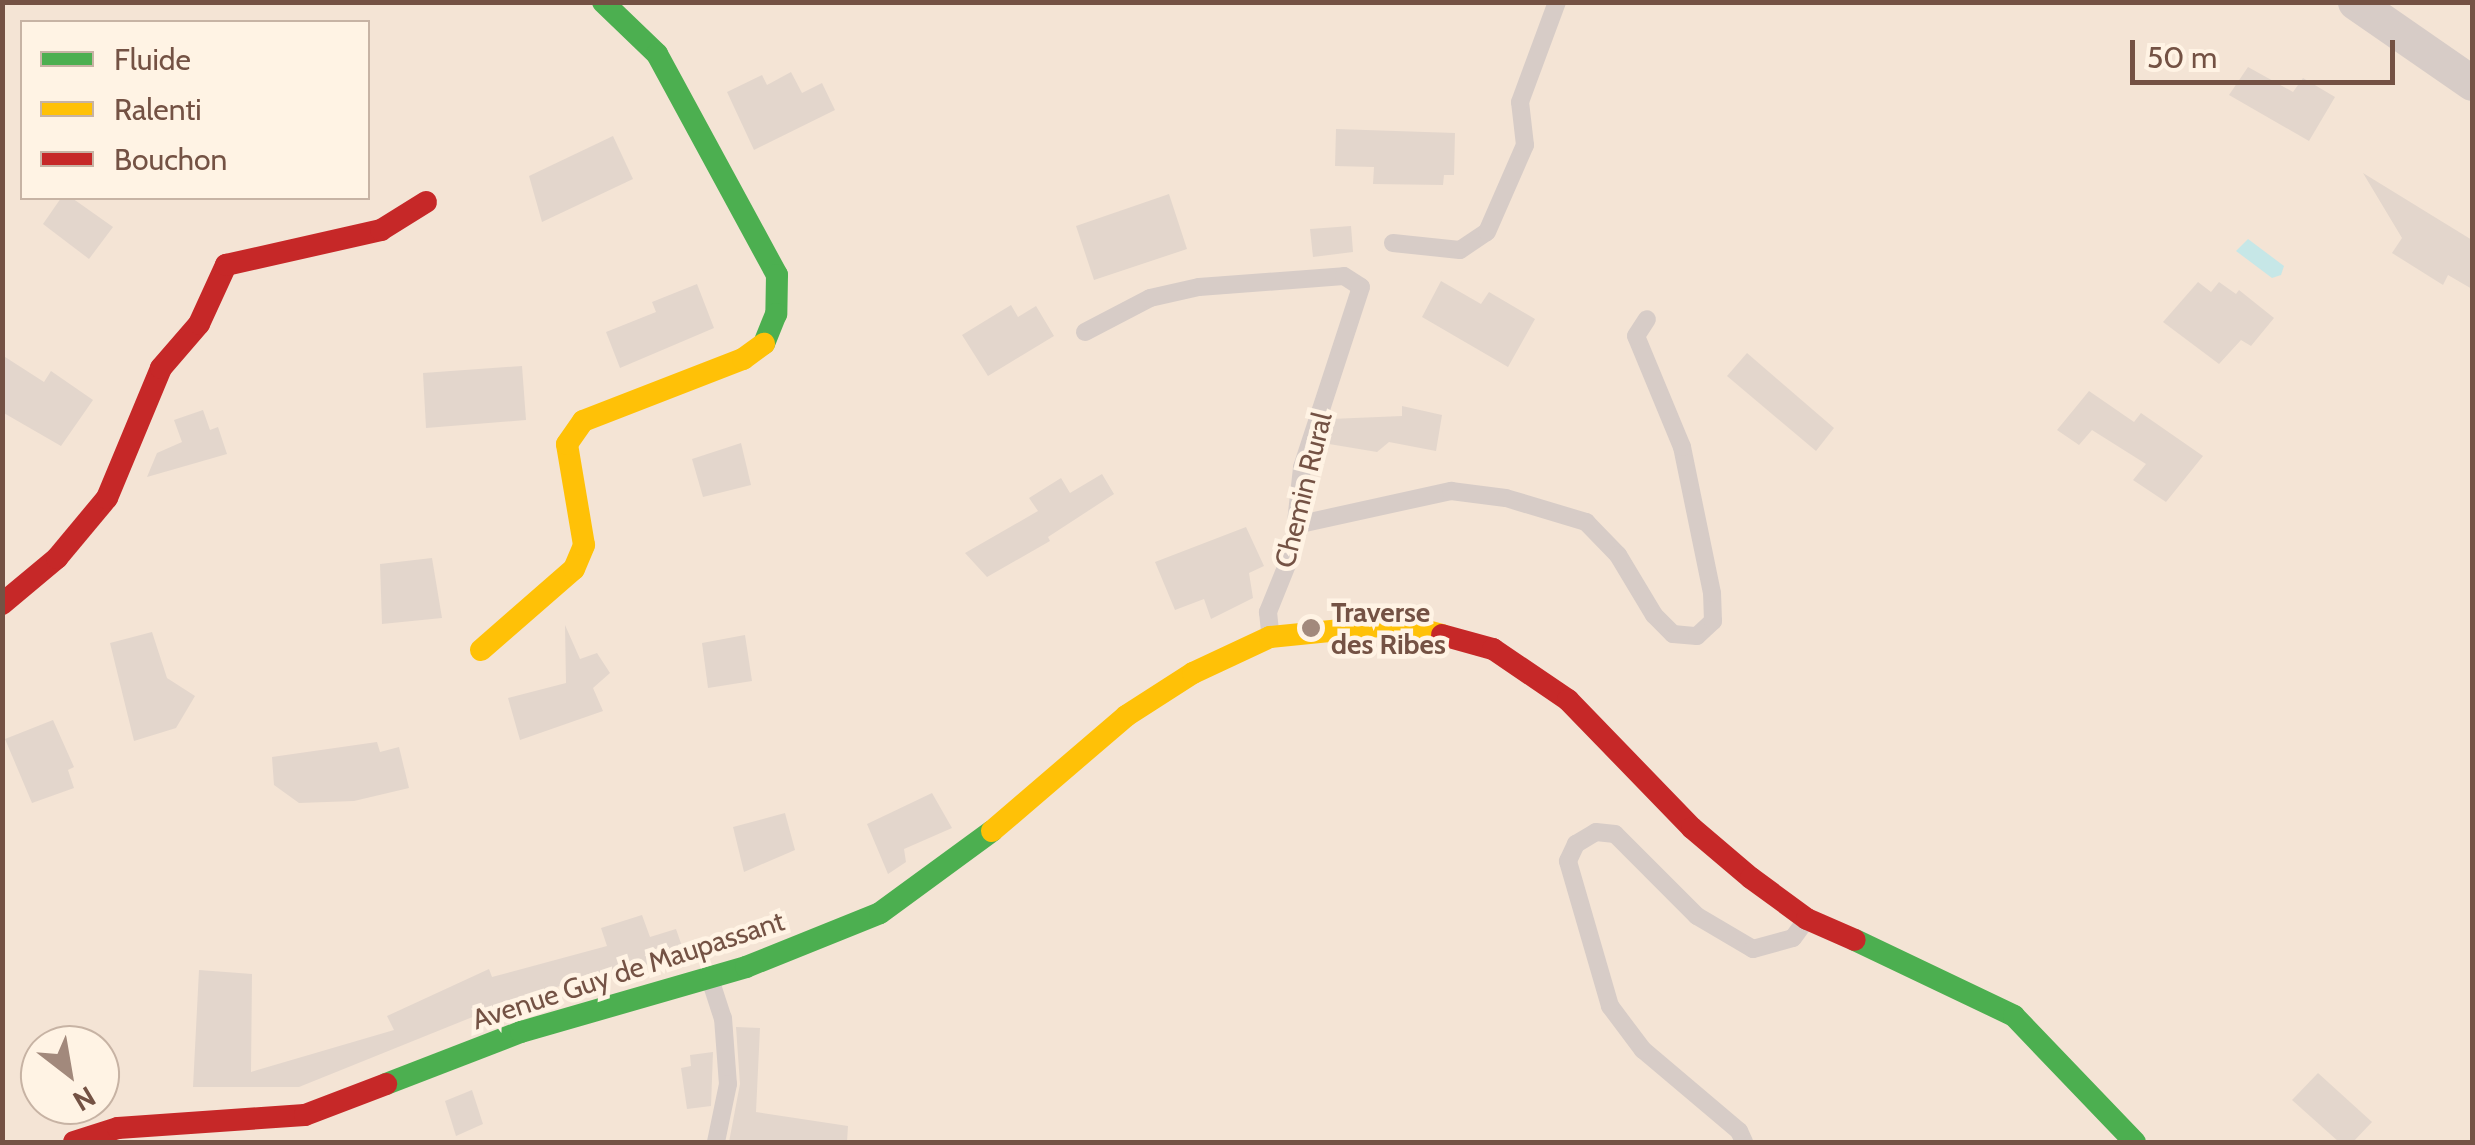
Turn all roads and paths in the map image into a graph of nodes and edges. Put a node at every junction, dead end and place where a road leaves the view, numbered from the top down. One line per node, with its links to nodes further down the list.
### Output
1 (604, 2): 12 (main road)
2 (1556, 2): 6 (lane)
3 (2354, 2): 4 (street)
4 (2472, 83)
5 (426, 202): 10 (main road)
6 (1393, 243)
7 (1647, 319): 9 (lane)
8 (1085, 332): 9 (lane, Chemin Rural)
9 (1296, 524): 11 (lane, Chemin Rural)
10 (2, 604)
11 (1270, 637): 13 (main road, Avenue Guy de Maupassant); 14 (main road, Avenue Guy de Maupassant)
12 (481, 650)
13 (1806, 919): 17 (lane); 18 (main road, Avenue Guy de Maupassant)
14 (710, 978): 15 (main road, Avenue Guy de Maupassant); 16 (lane)
15 (74, 1142)
16 (716, 1142)
17 (1744, 1142)
18 (2135, 1142)

